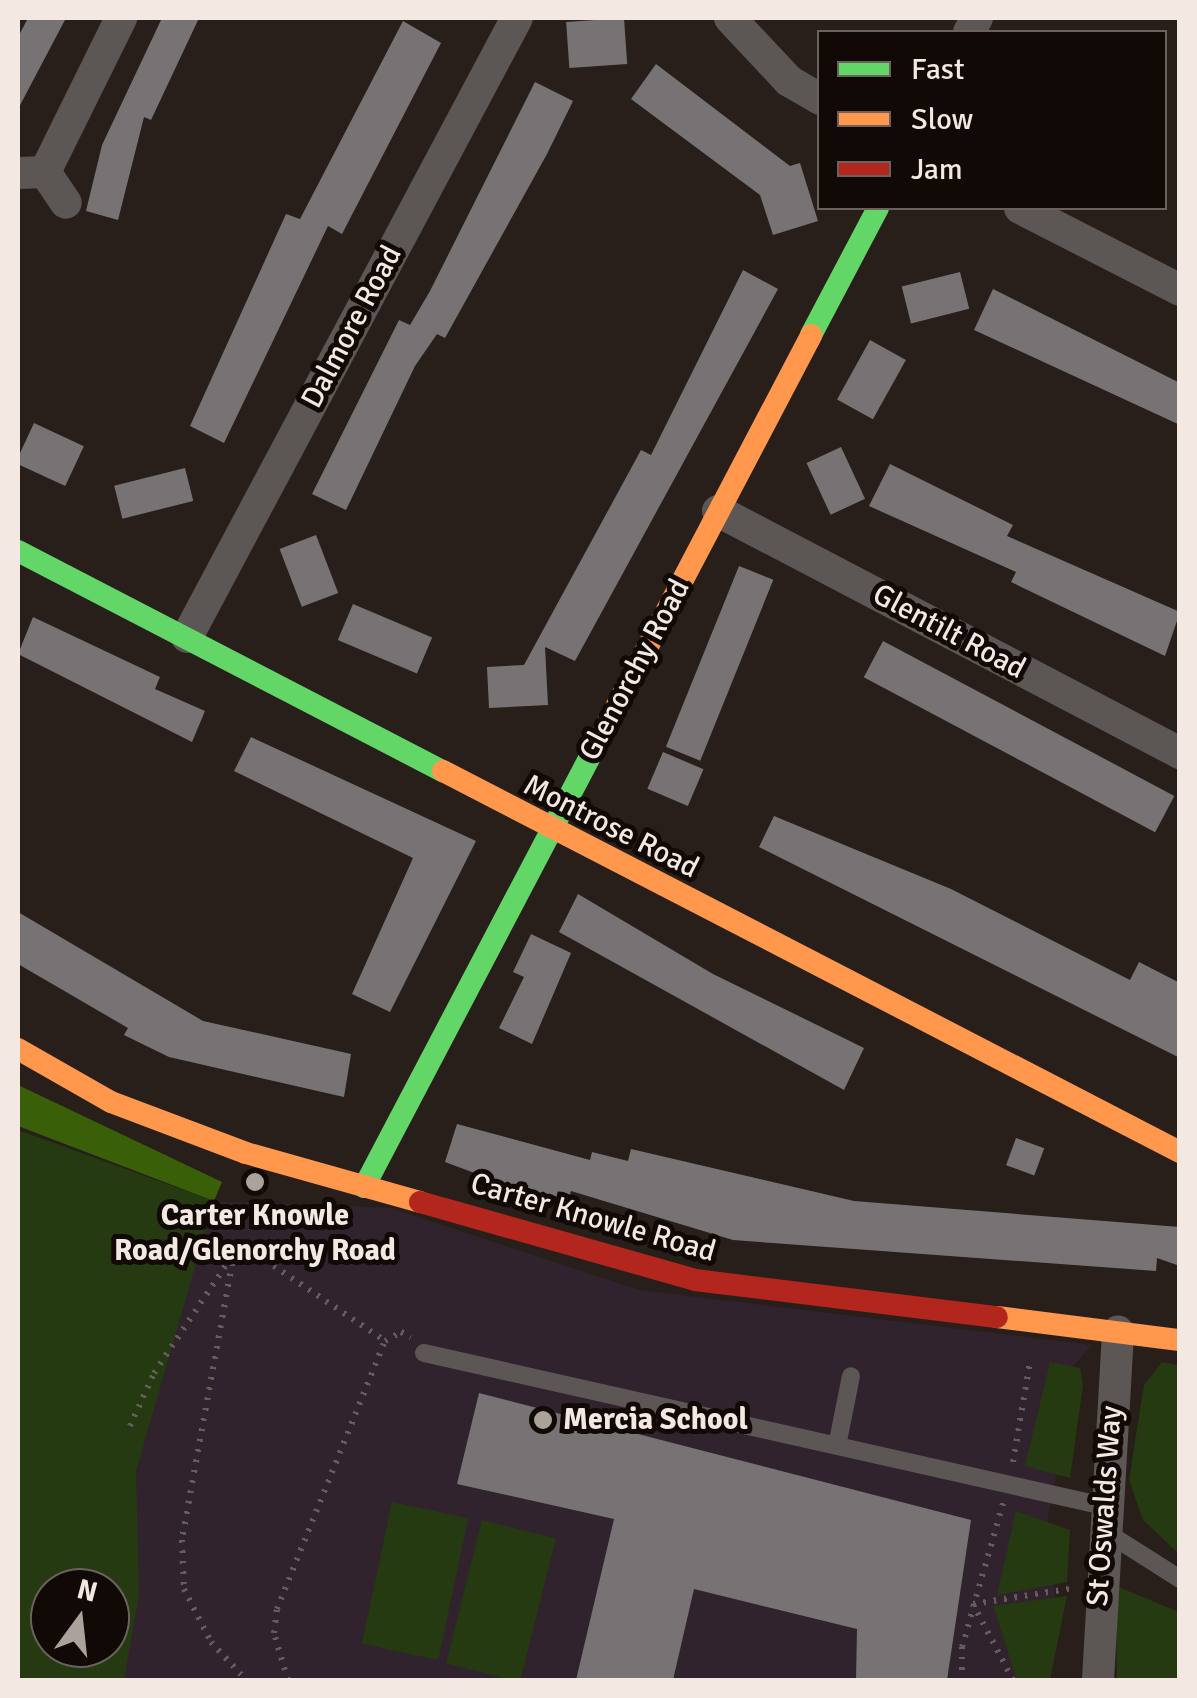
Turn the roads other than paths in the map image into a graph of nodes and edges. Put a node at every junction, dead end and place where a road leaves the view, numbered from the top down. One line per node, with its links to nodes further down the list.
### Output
1 (121, 18): 5 (street)
2 (516, 18): 12 (street, Dalmore Road)
3 (730, 18): 4 (street)
4 (817, 96)
5 (31, 172): 6 (street)
6 (66, 204)
7 (877, 210): 10 (street, Glenorchy Road)
8 (1024, 210): 9 (street)
9 (1180, 290)
10 (718, 512): 13 (street, Glentilt Road); 14 (street, Glenorchy Road)
11 (18, 550): 12 (street, Montrose Road)
12 (187, 637): 14 (street, Montrose Road)
13 (1180, 753)
14 (550, 830): 16 (street, Montrose Road); 17 (street, Glenorchy Road)
15 (18, 1049): 17 (street, Carter Knowle Road)
16 (1180, 1152)
17 (364, 1187): 18 (street, Carter Knowle Road)
18 (1118, 1332): 19 (street, Carter Knowle Road); 23 (street, St Oswalds Way)
19 (1180, 1340)
20 (424, 1353): 22 (lane)
21 (851, 1376): 22 (lane)
22 (838, 1441): 23 (lane)
23 (1103, 1517): 24 (lane); 25 (street, St Oswalds Way)
24 (1180, 1579)
25 (1098, 1680)

